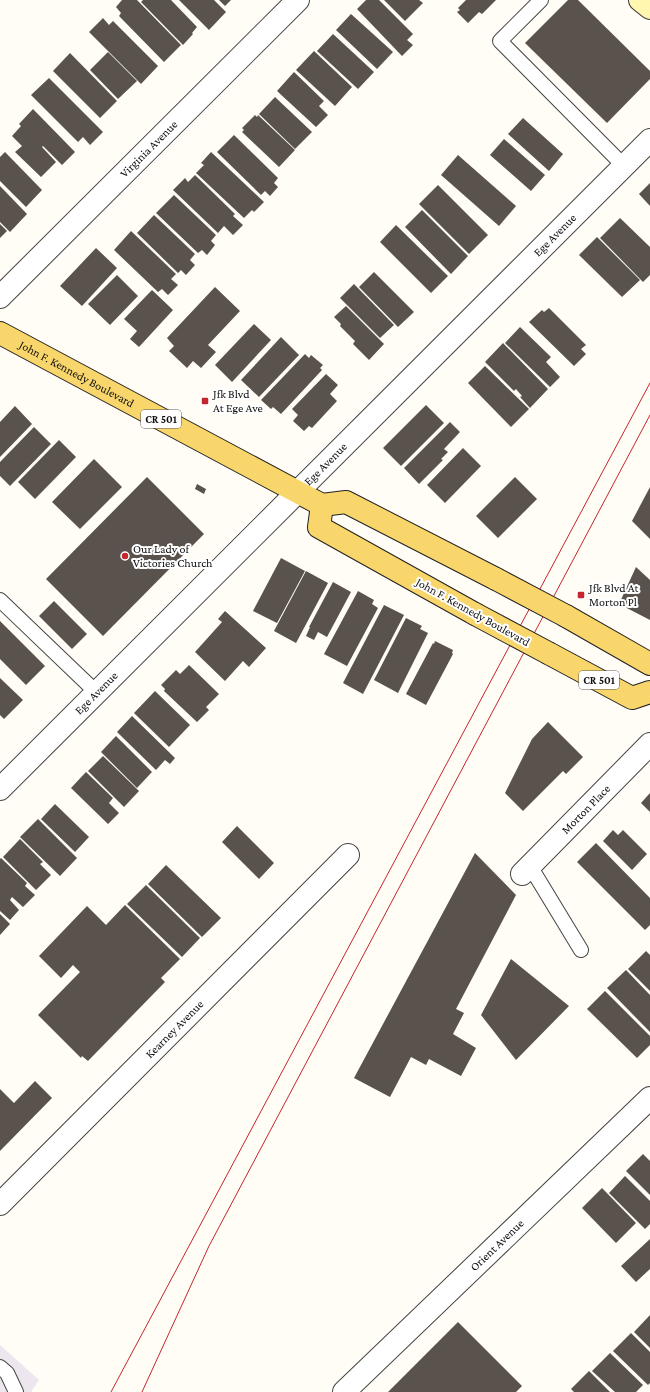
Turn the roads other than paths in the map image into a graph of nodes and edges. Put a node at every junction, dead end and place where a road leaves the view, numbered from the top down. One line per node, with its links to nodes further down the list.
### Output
1 (298, 0): 7 (street, Virginia Avenue)
2 (541, 0): 6 (lane)
3 (640, 0): 4 (street)
4 (650, 8)
5 (650, 140): 6 (street, Ege Avenue)
6 (624, 166): 9 (street, Ege Avenue)
7 (0, 297)
8 (0, 334): 9 (main road, John F. Kennedy Boulevard / CR 501)
9 (297, 491): 10 (main road, John F. Kennedy Boulevard / CR 501); 13 (street, Ege Avenue)
10 (322, 505): 12 (main road, bridge); 14 (main road, John F. Kennedy Boulevard / CR 501, bridge)
11 (0, 600): 13 (lane)
12 (650, 664)
13 (96, 692): 16 (street, Ege Avenue)
14 (650, 692)
15 (650, 744): 18 (street, Morton Place)
16 (0, 789)
17 (348, 855): 21 (street, Kearney Avenue)
18 (526, 870): 19 (lane)
19 (581, 950)
20 (650, 1098): 24 (street, Orient Avenue)
21 (0, 1204)
22 (0, 1367): 23 (lane)
23 (16, 1392)
24 (344, 1392)

